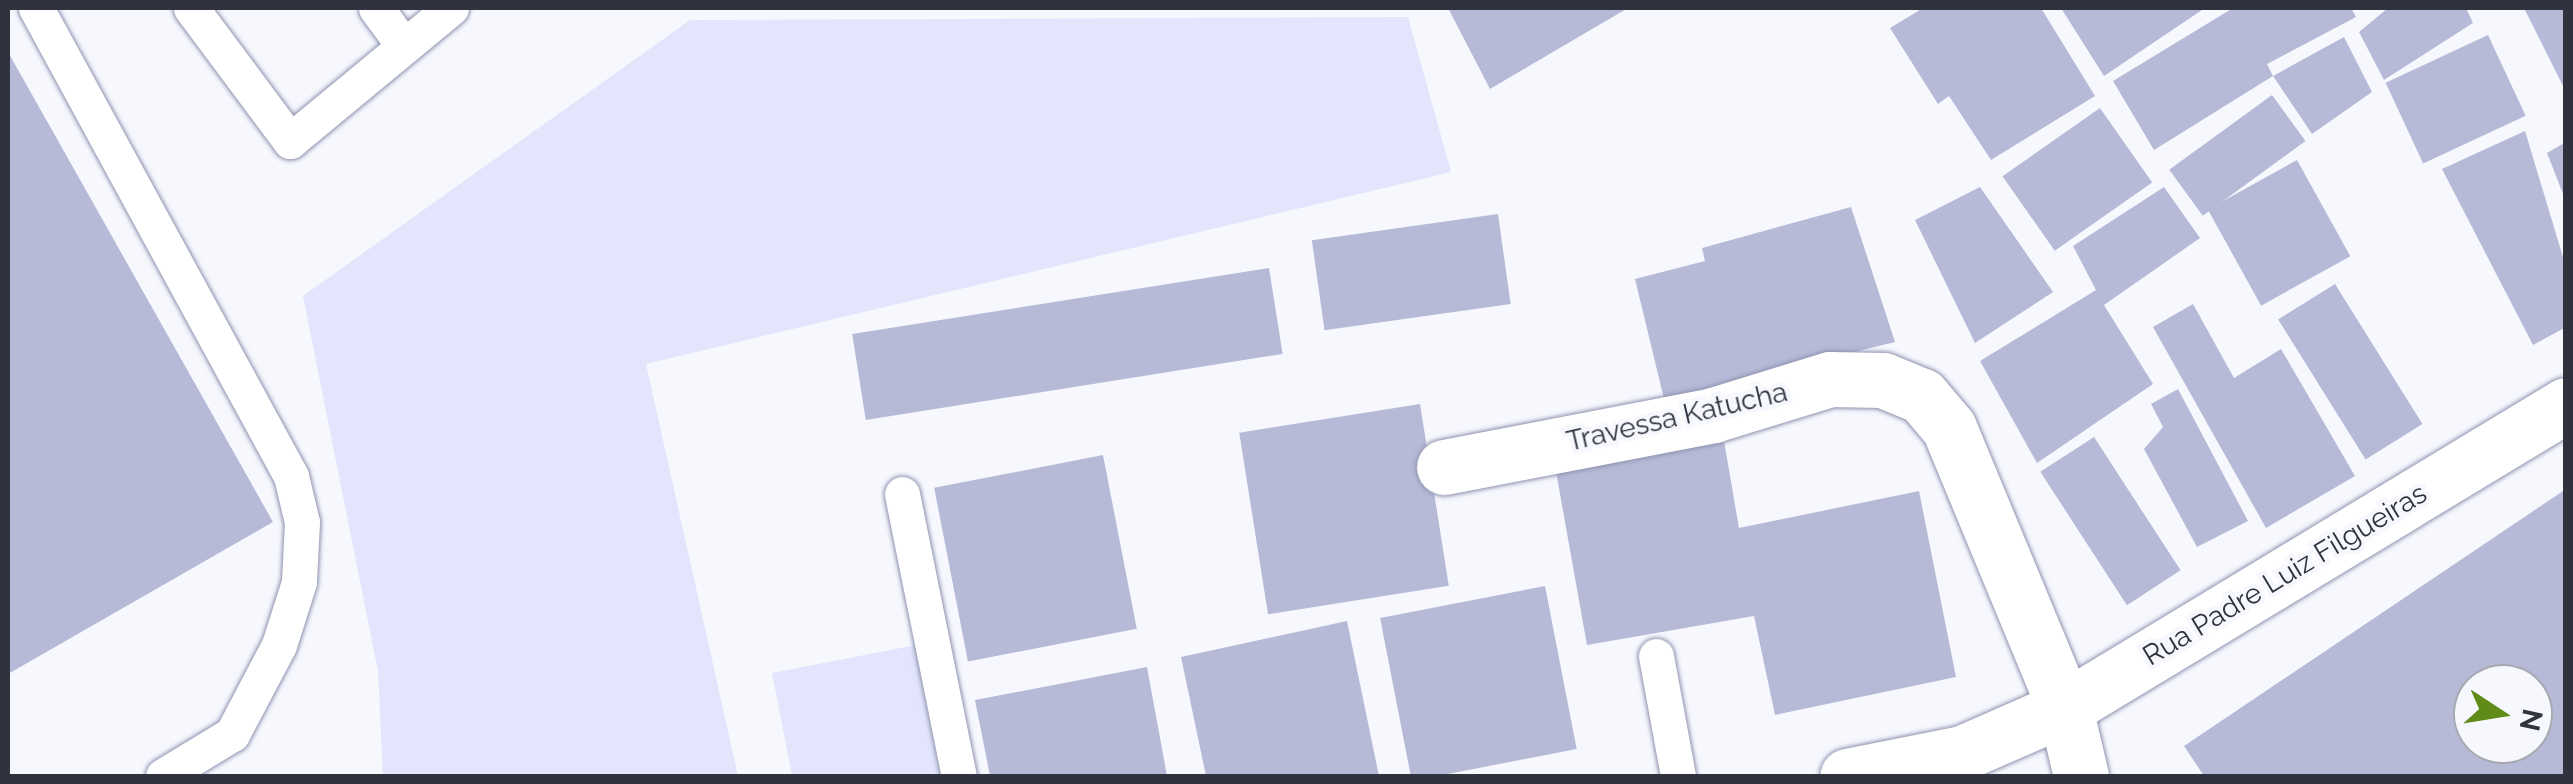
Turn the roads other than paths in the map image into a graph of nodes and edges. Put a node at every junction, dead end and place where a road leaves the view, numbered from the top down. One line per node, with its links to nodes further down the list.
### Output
1 (36, 8): 11 (lane)
2 (191, 8): 5 (lane)
3 (376, 8): 5 (lane)
4 (451, 8): 5 (lane)
5 (404, 46)
6 (2566, 405): 10 (street, Rua Padre Luiz Filgueiras)
7 (1444, 467): 10 (street, Travessa Katucha)
8 (902, 494): 12 (lane)
9 (1656, 656): 13 (lane)
10 (2065, 708): 14 (street, Rua Padre Luiz Filgueiras); 15 (street)
11 (164, 776)
12 (959, 776)
13 (1678, 776)
14 (1847, 776)
15 (2081, 776)

